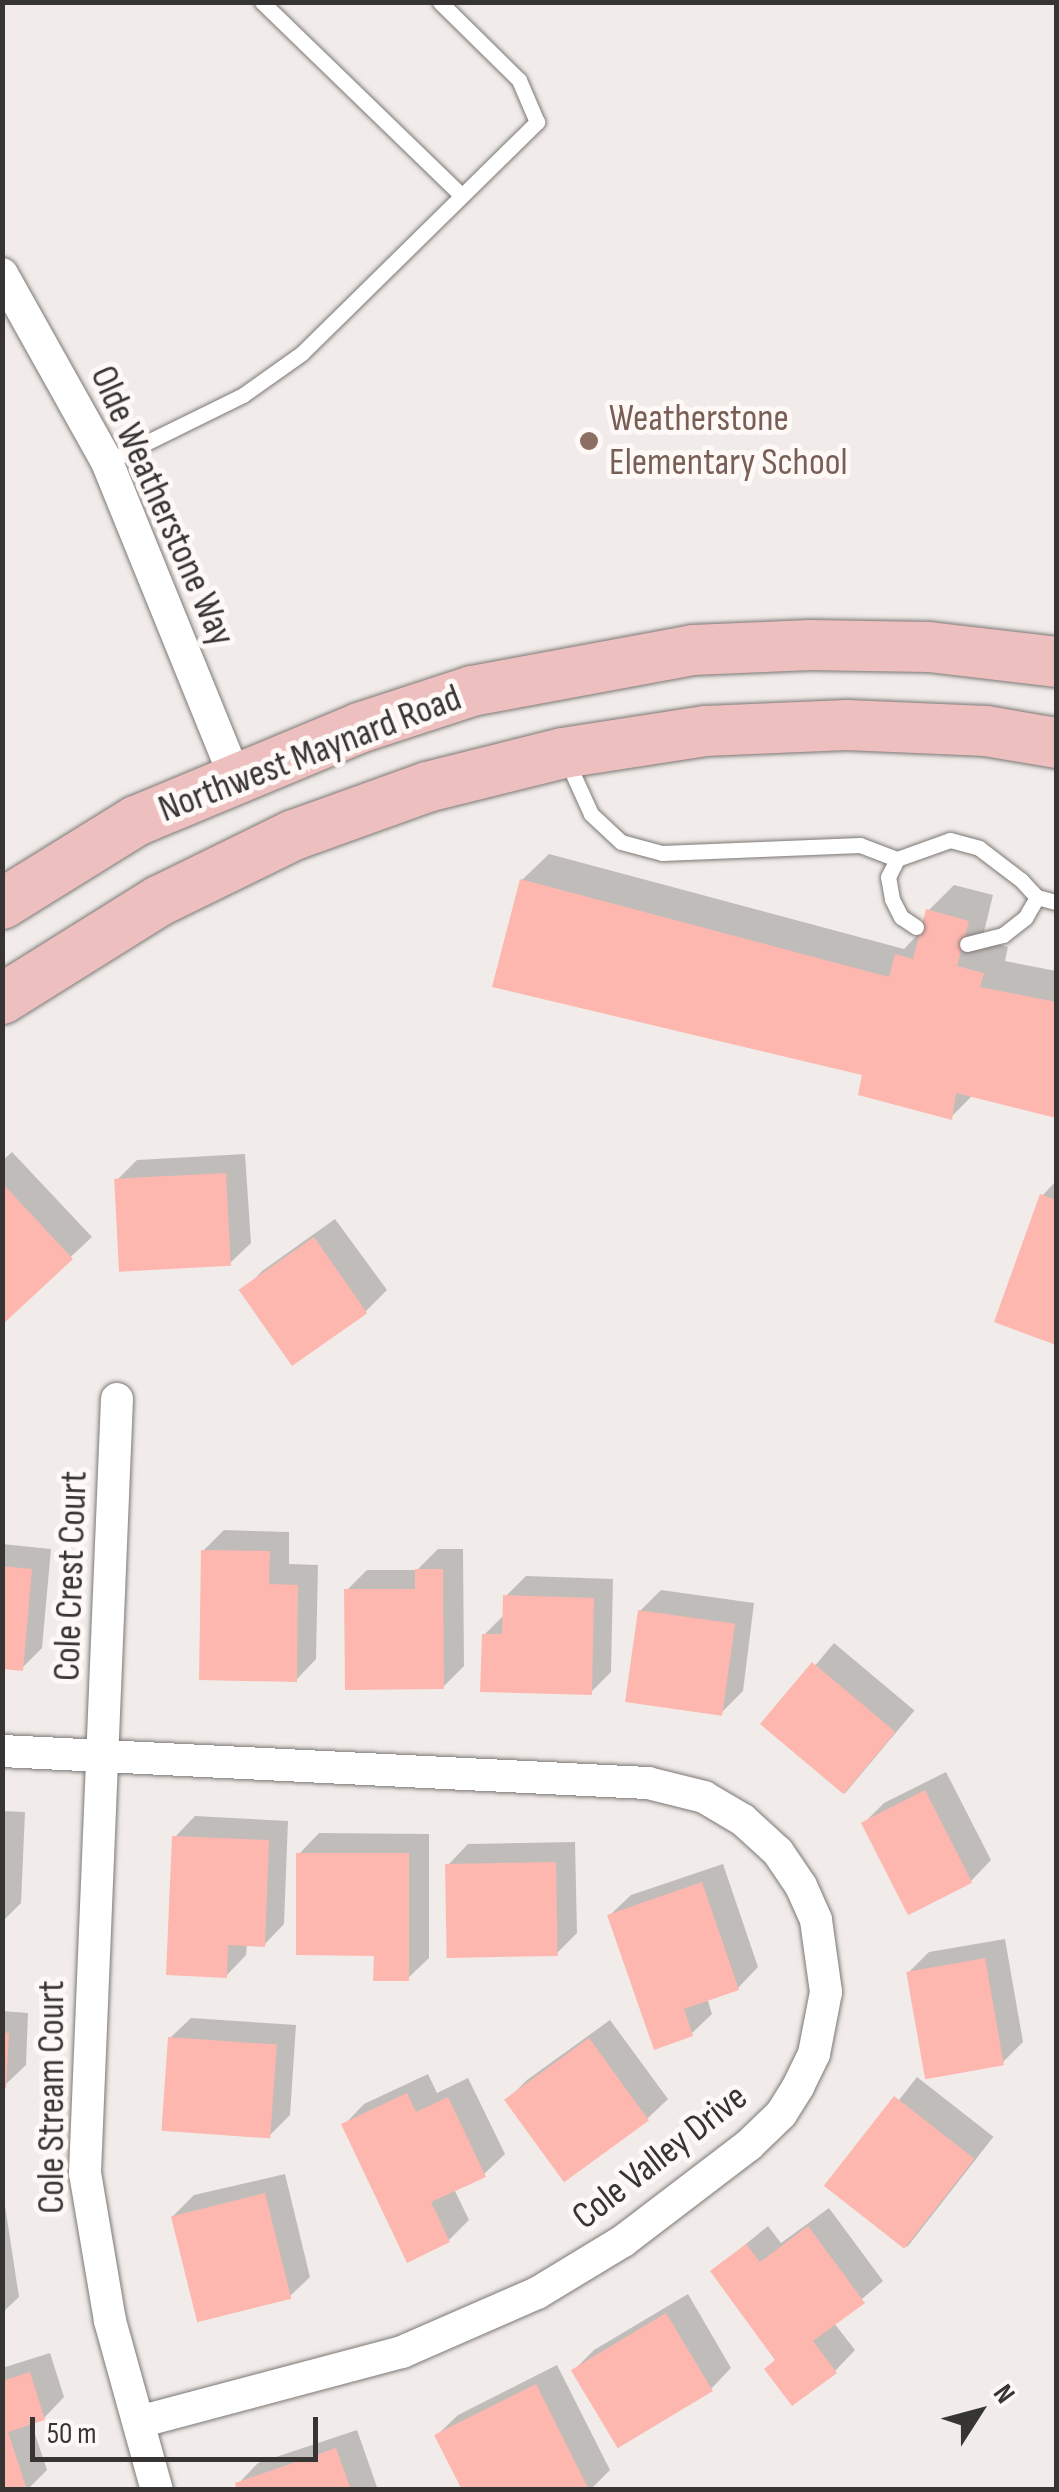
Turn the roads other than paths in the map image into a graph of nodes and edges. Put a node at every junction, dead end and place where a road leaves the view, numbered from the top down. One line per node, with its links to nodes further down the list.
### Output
1 (262, 2): 3 (lane)
2 (440, 2): 3 (lane)
3 (460, 194): 5 (lane)
4 (2, 274): 5 (street, Olde Weatherstone Way)
5 (107, 462): 9 (street, Olde Weatherstone Way)
6 (1056, 662): 9 (main road, Northwest Maynard Road)
7 (1056, 743): 8 (main road, Northwest Maynard Road)
8 (563, 753): 10 (main road, Northwest Maynard Road); 11 (lane)
9 (235, 777): 10 (main road); 14 (main road, Northwest Maynard Road)
10 (266, 849): 17 (main road, Northwest Maynard Road)
11 (897, 859): 12 (lane); 15 (lane)
12 (1036, 898): 13 (lane); 16 (lane)
13 (1056, 902)
14 (2, 904)
15 (916, 927)
16 (967, 944)
17 (2, 999)
18 (117, 1399): 20 (street, Cole Crest Court)
19 (2, 1751): 20 (street, Cole Valley Drive)
20 (105, 1756): 21 (street, Cole Stream Court); 21 (street, Cole Valley Drive)
21 (139, 2422): 22 (street, Cole Stream Court)
22 (158, 2490)

